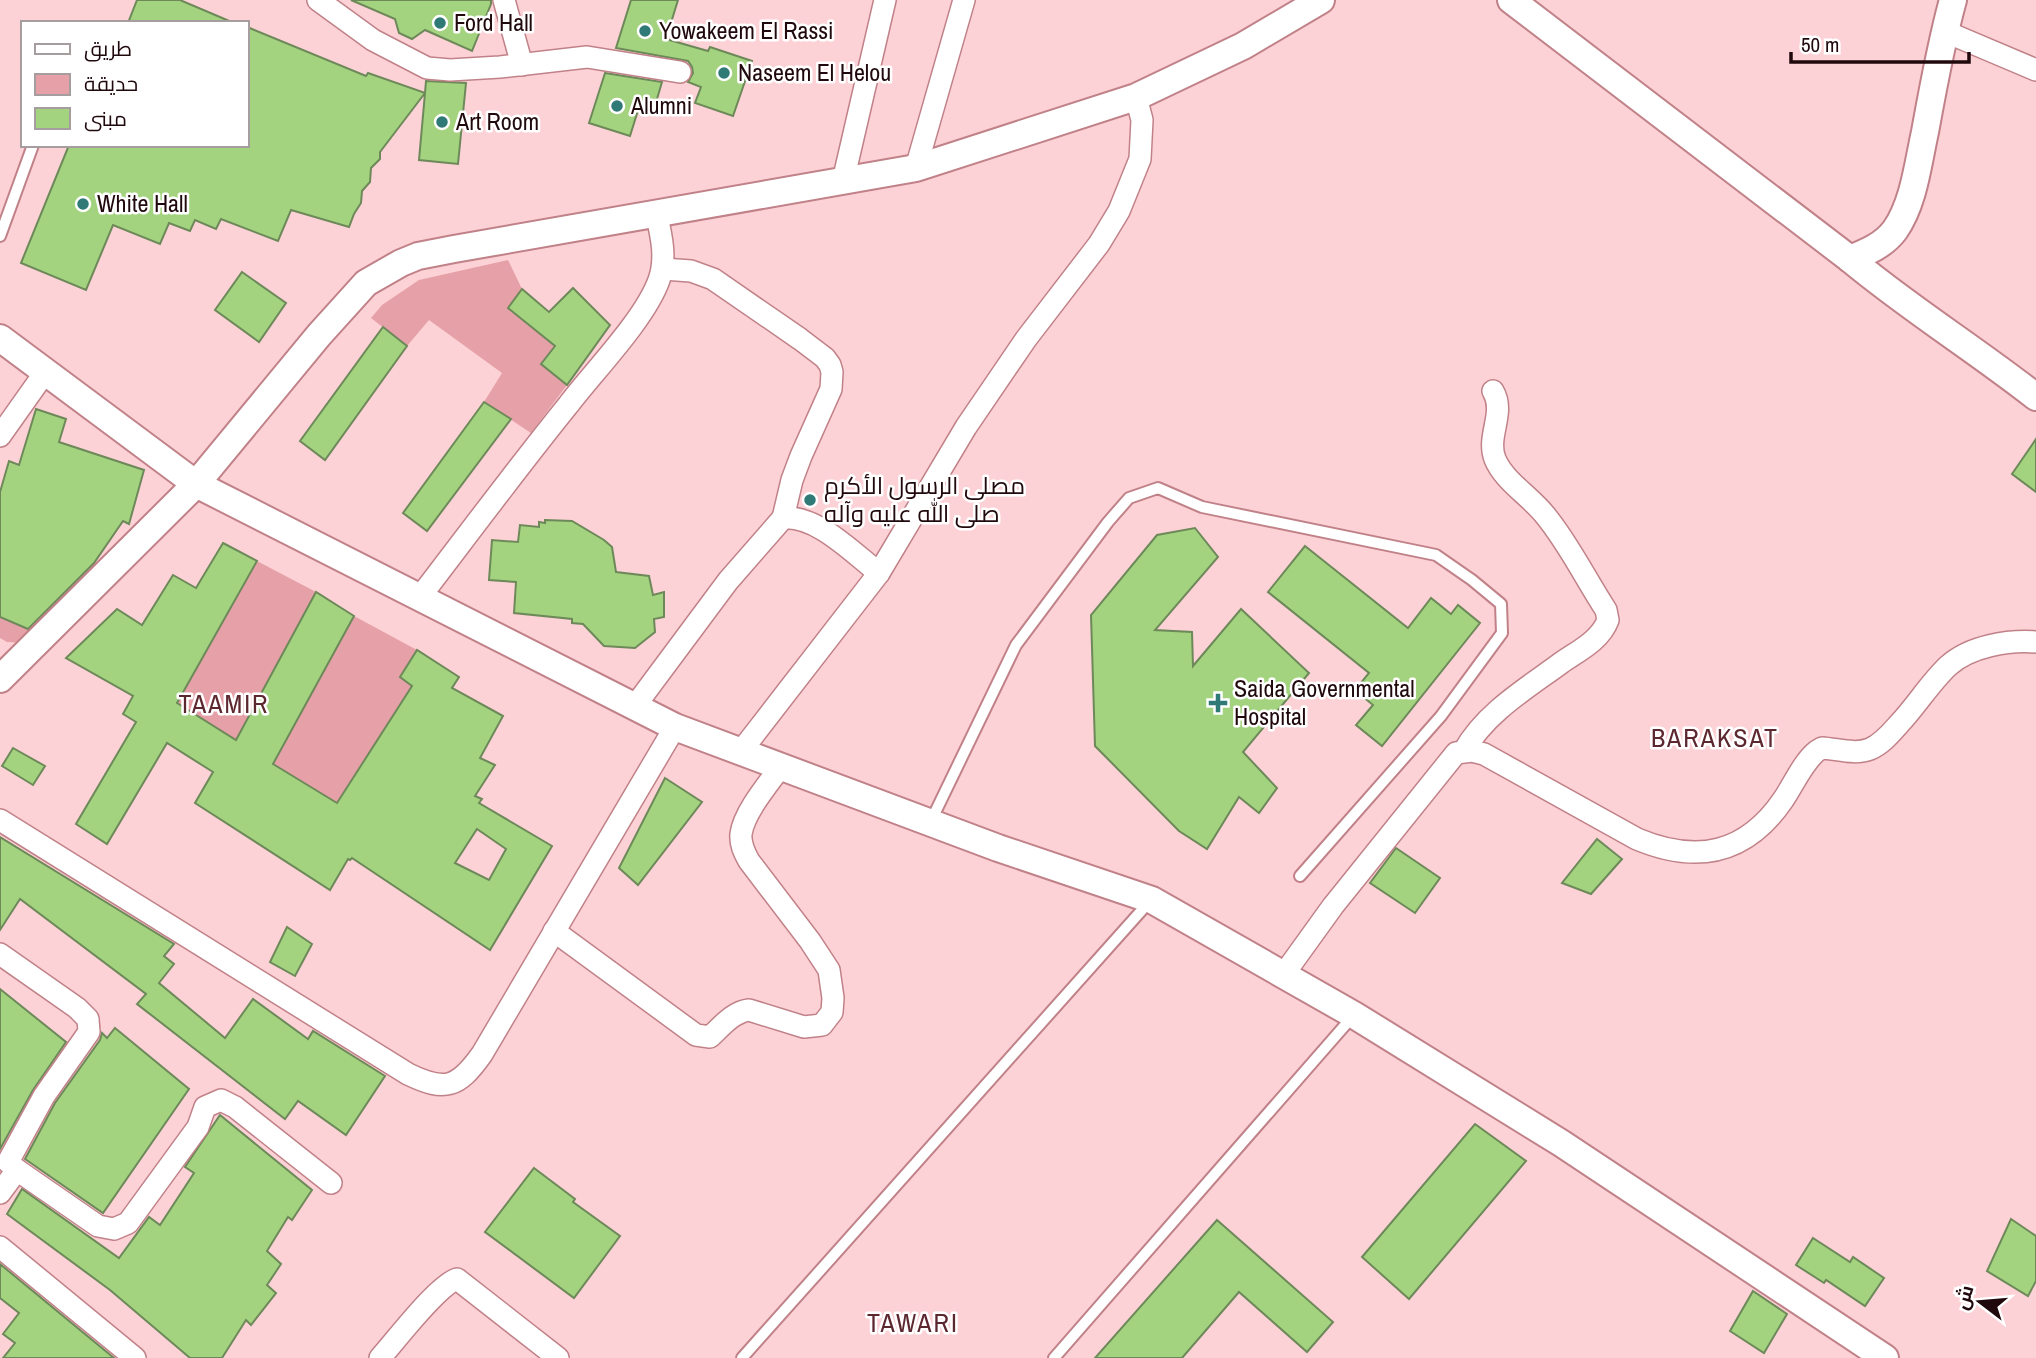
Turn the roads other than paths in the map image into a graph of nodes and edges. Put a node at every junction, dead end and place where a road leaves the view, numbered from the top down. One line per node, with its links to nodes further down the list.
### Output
1 (317, 0): 9 (street)
2 (504, 0): 9 (street)
3 (885, 0): 15 (street)
4 (964, 0): 14 (street)
5 (1321, 0): 12 (street)
6 (1511, 0): 18 (street)
7 (1953, 0): 8 (street)
8 (1944, 31): 10 (street); 18 (street)
9 (522, 65): 11 (street)
10 (2036, 70)
11 (680, 72)
12 (1136, 97): 14 (street); 27 (street)
13 (32, 147): 17 (lane)
14 (916, 168): 15 (street)
15 (843, 181): 16 (street)
16 (656, 212): 19 (street); 25 (street)
17 (0, 236)
18 (1850, 259): 23 (street)
19 (663, 269): 26 (street); 28 (street)
20 (0, 338): 21 (street)
21 (46, 371): 24 (street); 25 (street)
22 (1493, 391): 34 (street)
23 (2036, 397)
24 (0, 436)
25 (196, 484): 28 (street); 30 (street)
26 (783, 517): 27 (street); 31 (street)
27 (879, 573): 33 (street)
28 (420, 597): 31 (street)
29 (2036, 642): 34 (street)
30 (0, 679)
31 (635, 706): 32 (street)
32 (675, 727): 33 (street); 40 (street)
33 (742, 750): 35 (street)
34 (1464, 751): 42 (street)
35 (782, 765): 37 (street); 40 (street)
36 (0, 820): 40 (street)
37 (930, 823): 38 (lane); 39 (street)
38 (1300, 876)
39 (1152, 900): 42 (street); 51 (lane)
40 (554, 931)
41 (0, 954): 44 (street)
42 (1284, 974): 43 (street)
43 (1354, 1014): 52 (lane); 53 (street)
44 (17, 1170): 45 (street); 46 (street)
45 (331, 1184)
46 (0, 1192)
47 (0, 1247): 48 (street)
48 (135, 1358)
49 (380, 1358): 50 (street)
50 (558, 1358)
51 (742, 1358)
52 (1054, 1358)
53 (1885, 1358)

